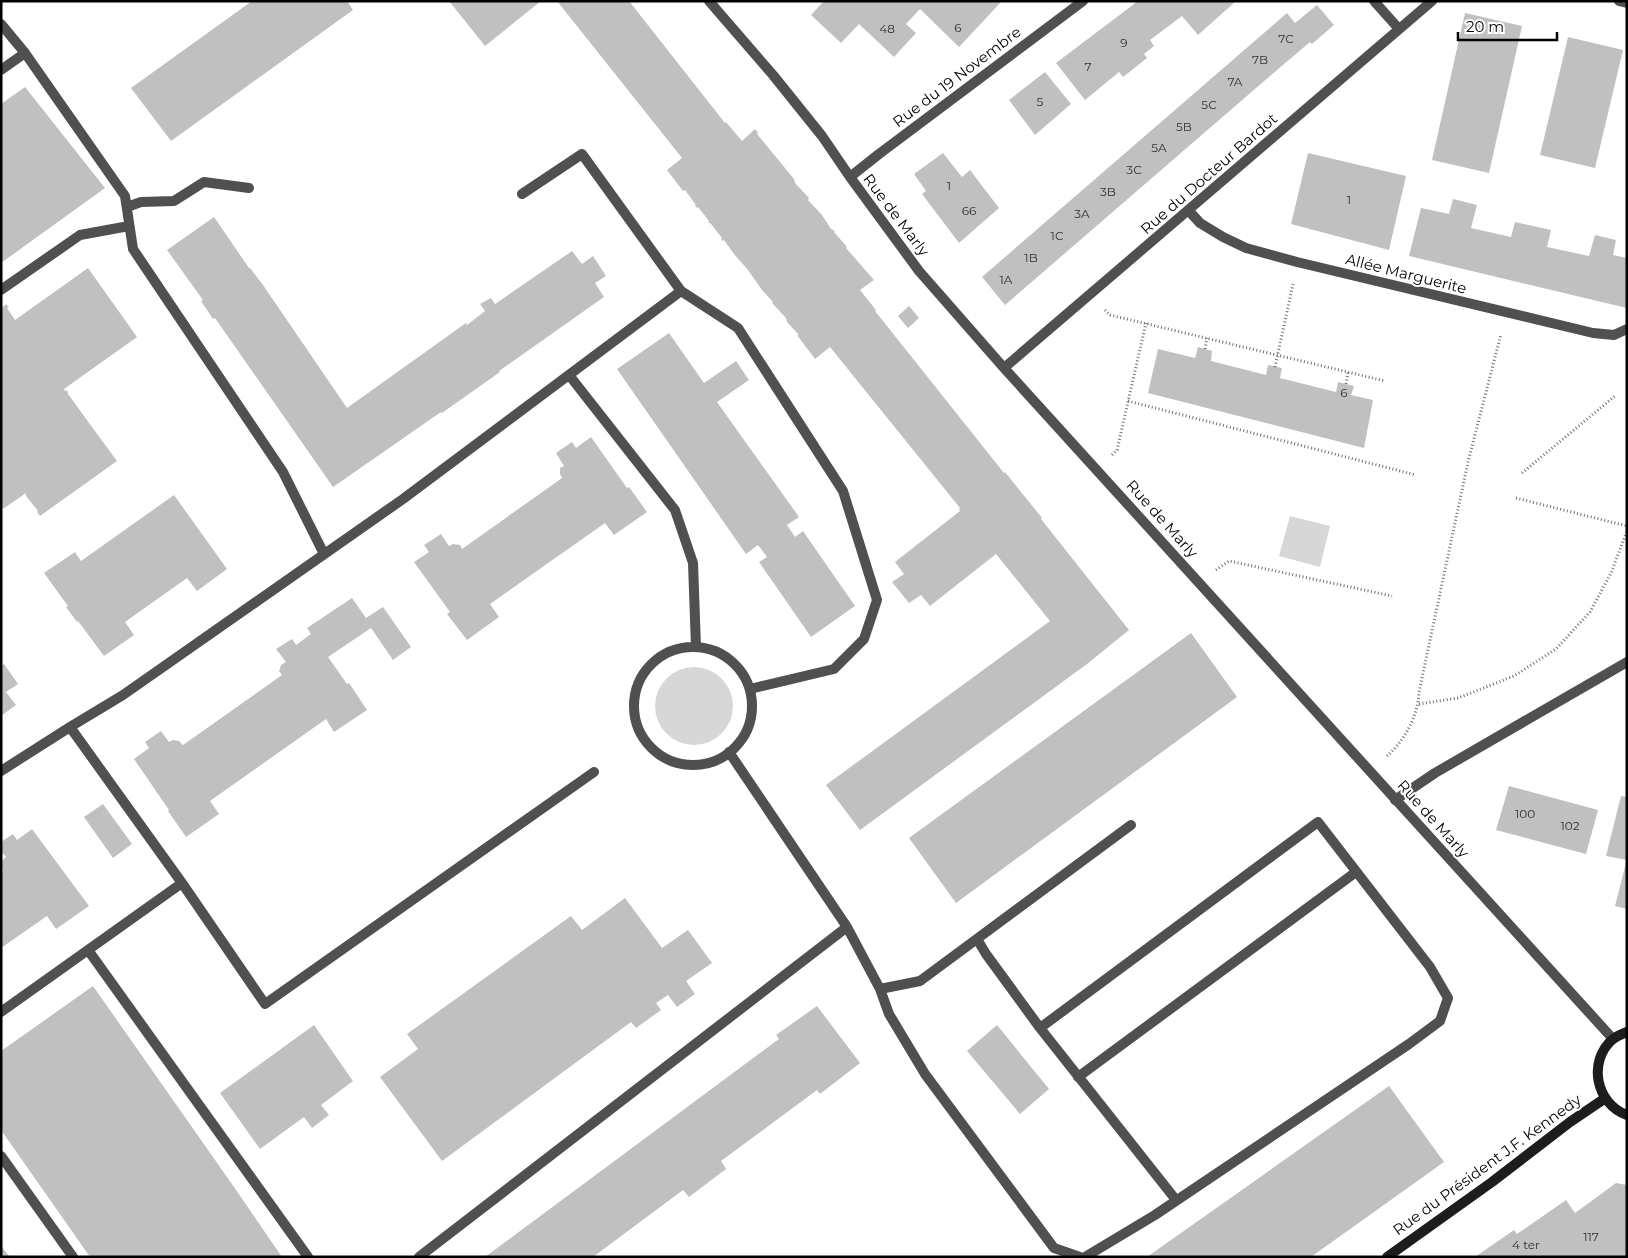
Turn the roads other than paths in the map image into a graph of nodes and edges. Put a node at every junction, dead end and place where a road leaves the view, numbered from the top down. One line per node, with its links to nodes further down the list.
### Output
1 (709, 1): 11 (street, Rue de Marly)
2 (1083, 1): 11 (street, Rue du 19 Novembre)
3 (1374, 1): 8 (street)
4 (1432, 1): 8 (street, Rue du Docteur Bardot)
5 (1619, 1): 6 (street)
6 (1627, 3)
7 (1, 24): 9 (street)
8 (1399, 29): 15 (street, Rue du Docteur Bardot)
9 (25, 53): 10 (street); 14 (street)
10 (1, 70)
11 (850, 178): 20 (street, Rue de Marly)
12 (249, 188): 14 (street)
13 (522, 194): 18 (street)
14 (126, 207): 16 (street)
15 (1189, 211): 19 (street, Allée Marguerite); 20 (street, Rue du Docteur Bardot)
16 (129, 226): 17 (street); 22 (street)
17 (1, 290)
18 (681, 292): 21 (street); 25 (street)
19 (1627, 329)
20 (1004, 368): 30 (street, Rue de Marly)
21 (569, 375): 22 (street); 23 (street)
22 (324, 554): 26 (street)
23 (696, 647): 25 (street); 27 (street)
24 (1627, 662): 30 (street)
25 (750, 689): 27 (street)
26 (70, 727): 28 (street); 33 (street)
27 (729, 752): 34 (street)
28 (1, 771)
29 (594, 772): 33 (street)
30 (1395, 800): 41 (street, Rue de Marly)
31 (1131, 825): 35 (street)
32 (1356, 872): 39 (street); 42 (street); 46 (street)
33 (182, 883): 36 (street)
34 (847, 927): 37 (street); 49 (street)
35 (977, 939): 37 (street); 39 (street)
36 (88, 950): 38 (street); 48 (street)
37 (880, 989): 50 (street)
38 (1, 1012)
39 (1040, 1028): 42 (street)
40 (1627, 1032): 41 (street)
41 (1613, 1039): 43 (street)
42 (1078, 1076): 46 (street)
43 (1604, 1098): 44 (street); 52 (street, Rue du Président J.F. Kennedy)
44 (1627, 1114)
45 (1, 1156): 47 (street)
46 (1176, 1200): 51 (street)
47 (73, 1257)
48 (308, 1257)
49 (419, 1257)
50 (1080, 1257)
51 (1084, 1257)
52 (1387, 1257)

